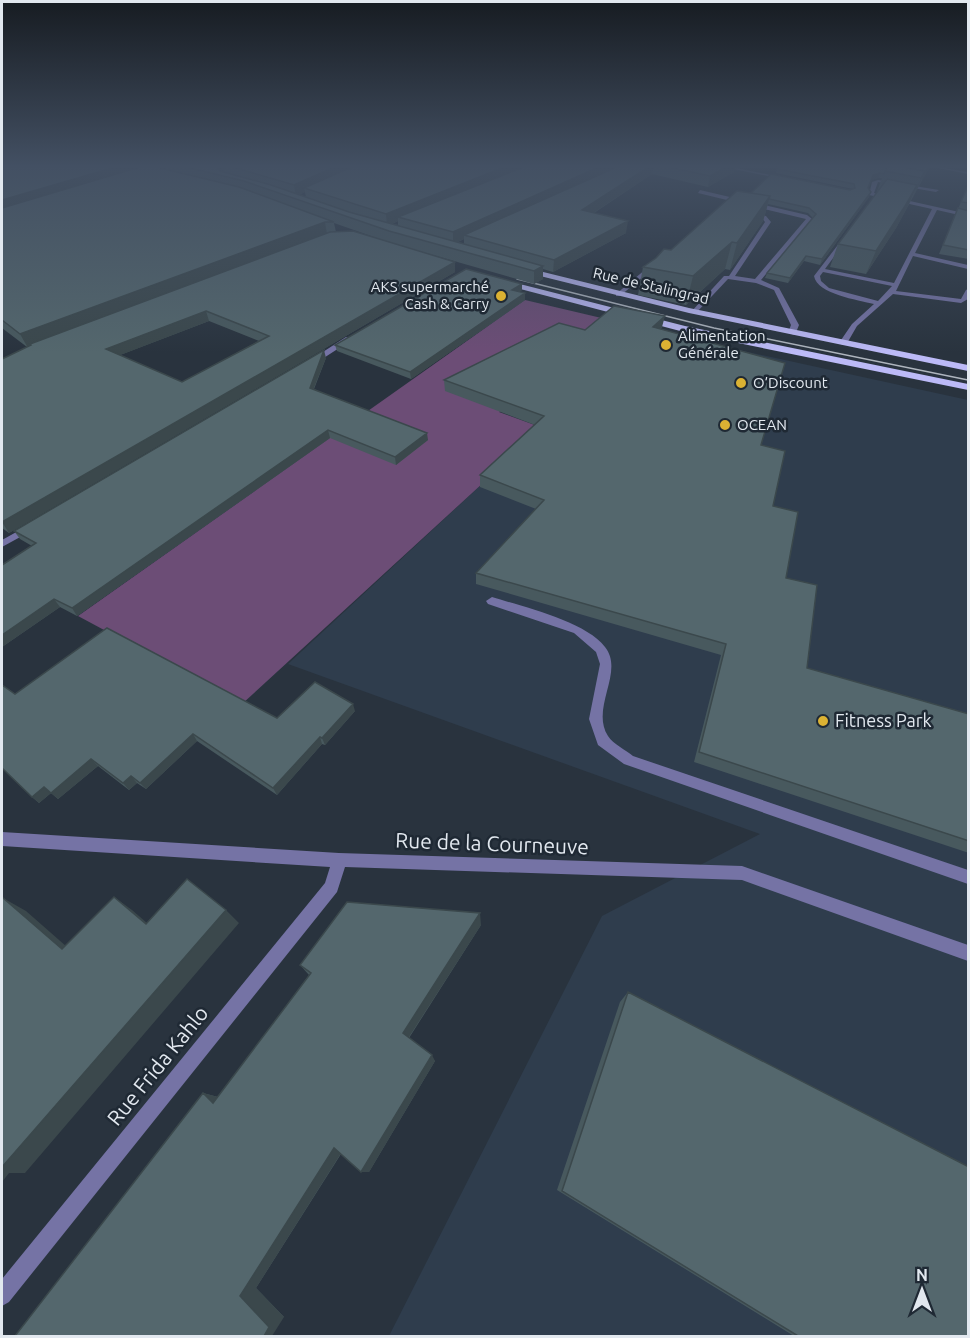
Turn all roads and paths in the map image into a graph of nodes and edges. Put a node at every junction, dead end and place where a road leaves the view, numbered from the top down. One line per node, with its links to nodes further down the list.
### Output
1 (764, 228): 10 (street)
2 (800, 228): 12 (street)
3 (924, 228): 5 (street)
4 (849, 233): 9 (street)
5 (911, 254): 8 (street); 13 (street)
6 (660, 260): 15 (street)
7 (512, 266): 15 (main road, Rue de Stalingrad)
8 (969, 267)
9 (822, 270): 13 (street); 16 (street)
10 (732, 276): 12 (street); 17 (street)
11 (496, 280): 23 (main road, Rue de Stalingrad)
12 (757, 281): 18 (street)
13 (893, 288): 14 (street); 16 (street)
14 (969, 291)
15 (618, 295): 17 (main road, Rue de Stalingrad)
16 (877, 303): 20 (street)
17 (694, 312): 18 (main road, Rue de Stalingrad)
18 (792, 333): 20 (main road, Rue de Stalingrad)
19 (355, 336): 21 (street)
20 (843, 343): 22 (main road, Rue de Stalingrad)
21 (305, 365)
22 (969, 368)
23 (969, 387)
24 (42, 520): 25 (street)
25 (2, 544)
26 (492, 601): 29 (street)
27 (2, 839): 28 (street, Rue de la Courneuve)
28 (339, 860): 30 (street, Rue de la Courneuve); 31 (street, Rue Frida Kahlo)
29 (969, 877)
30 (969, 953)
31 (2, 1295)

